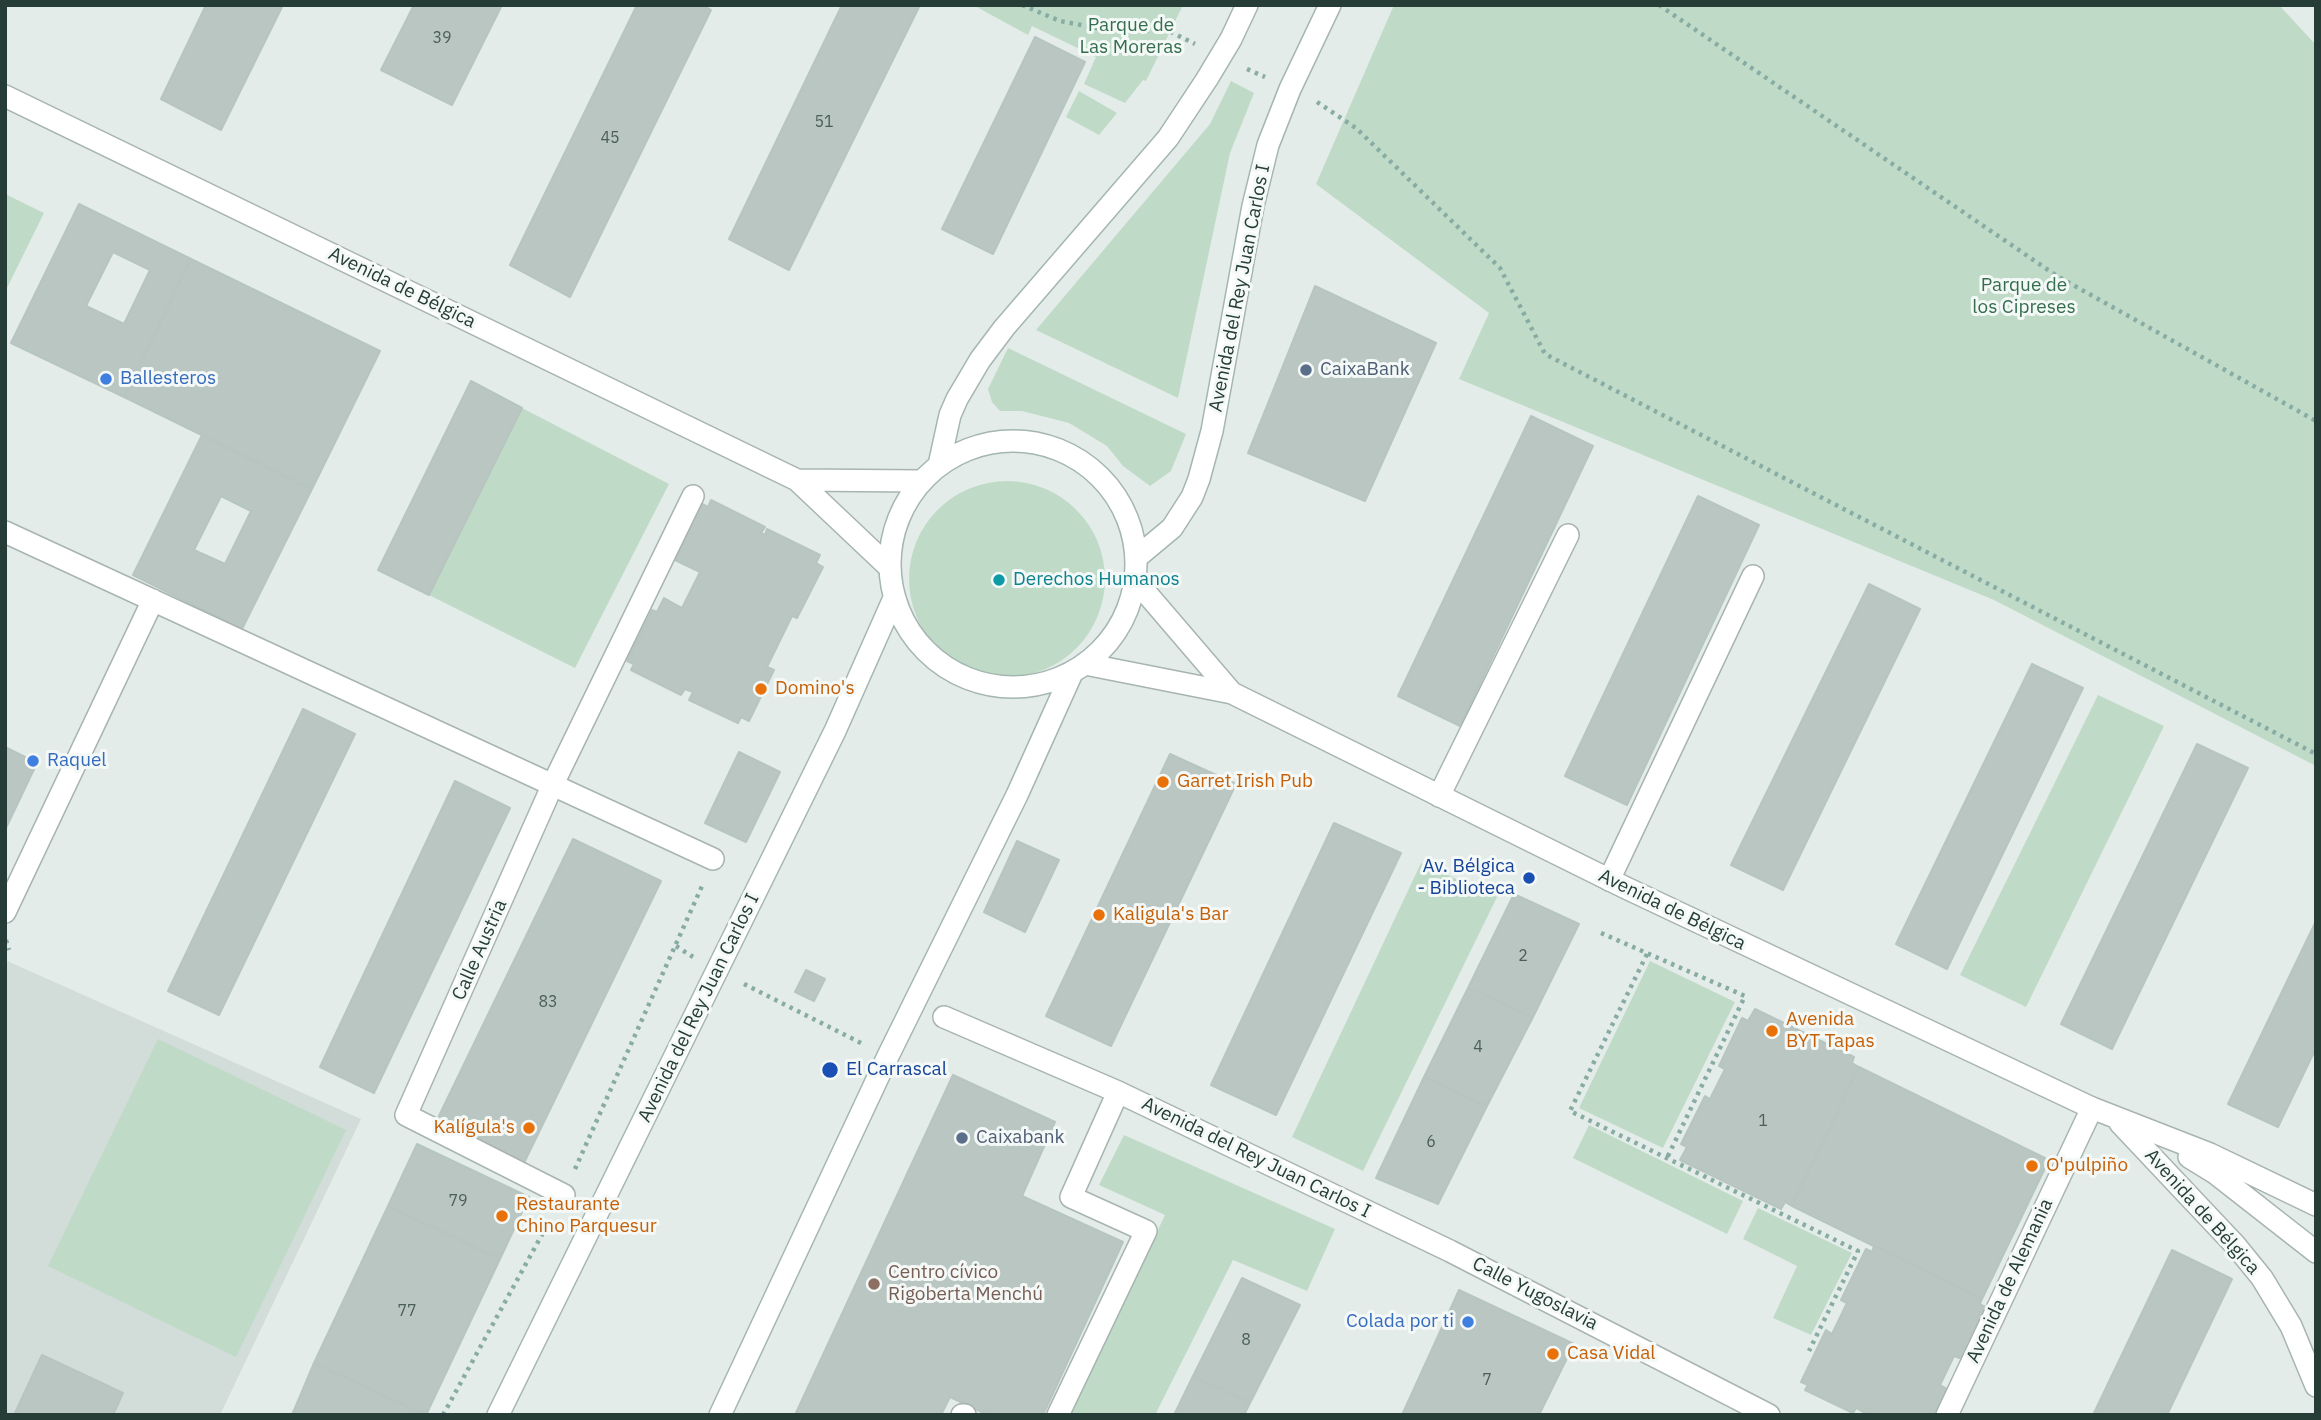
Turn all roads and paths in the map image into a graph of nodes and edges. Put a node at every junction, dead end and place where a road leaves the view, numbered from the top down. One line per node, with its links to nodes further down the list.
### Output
1 (1022, 5): 5 (path)
2 (1247, 5): 9 (street)
3 (1330, 5): 15 (street, Avenida del Rey Juan Carlos I)
4 (1660, 5): 8 (path)
5 (1184, 38)
6 (5, 96): 10 (street, Avenida de Bélgica)
7 (1329, 108): 23 (path)
8 (2316, 421)
9 (939, 465): 11 (street); 15 (street)
10 (797, 480): 11 (street); 16 (street)
11 (922, 481): 16 (street)
12 (693, 496): 24 (street, Calle Austria)
13 (5, 532): 20 (street)
14 (1569, 535): 25 (street)
15 (1136, 558): 18 (street)
16 (889, 567): 19 (street)
17 (1753, 576): 27 (street)
18 (1136, 581): 21 (street); 22 (street)
19 (894, 598): 21 (street); 34 (street, Avenida del Rey Juan Carlos I)
20 (153, 600): 24 (street); 28 (street)
21 (1079, 669): 22 (street); 36 (street)
22 (1232, 693): 25 (street, Avenida de Bélgica)
23 (2315, 752)
24 (553, 784): 26 (street); 41 (street, Calle Austria)
25 (1439, 796): 27 (street, Avenida de Bélgica)
26 (713, 859): 31 (path)
27 (1609, 880): 38 (street, Avenida de Bélgica)
28 (5, 912)
29 (1601, 933): 33 (path)
30 (5, 940): 32 (path)
31 (676, 946): 34 (path); 41 (path)
32 (9, 950)
33 (1647, 954): 40 (path); 40 (path)
34 (716, 971): 36 (path); 48 (street, Avenida del Rey Juan Carlos I)
35 (944, 1017): 37 (street, Avenida del Rey Juan Carlos I)
36 (888, 1056): 49 (street)
37 (1118, 1092): 43 (street, Avenida del Rey Juan Carlos I); 50 (street)
38 (2092, 1108): 39 (street, Avenida de Bélgica); 52 (street, Avenida de Alemania)
39 (2116, 1119): 42 (street, Avenida de Bélgica); 44 (street, Avenida de Bélgica); 46 (street, Avenida de Bélgica)
40 (1667, 1158): 45 (path)
41 (564, 1195): 47 (path)
42 (2316, 1205)
43 (1450, 1251): 51 (street, Calle Yugoslavia)
44 (2316, 1252)
45 (1809, 1351)
46 (2316, 1386)
47 (443, 1415)
48 (498, 1415)
49 (720, 1415)
50 (1058, 1415)
51 (1769, 1415)
52 (1947, 1415)

